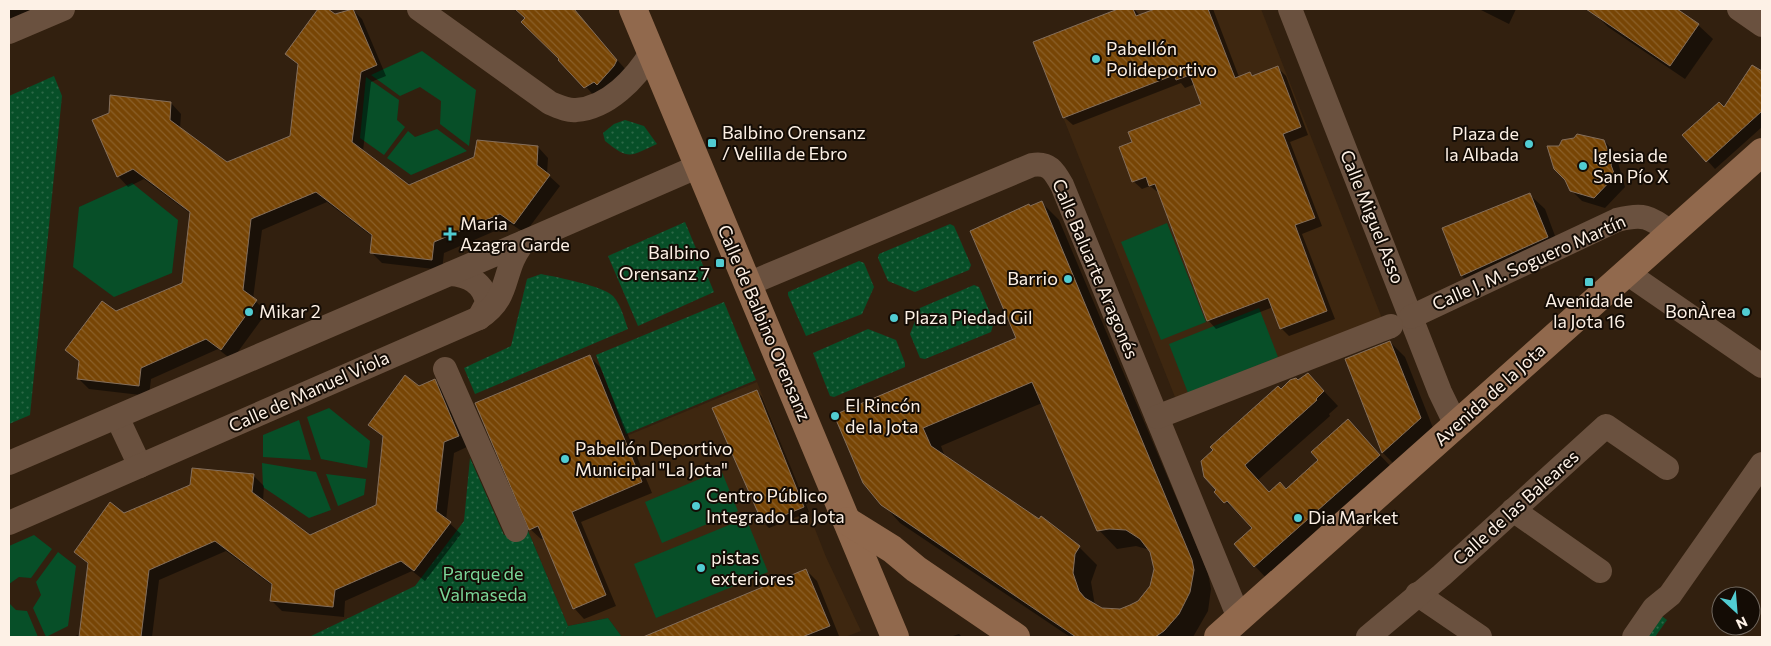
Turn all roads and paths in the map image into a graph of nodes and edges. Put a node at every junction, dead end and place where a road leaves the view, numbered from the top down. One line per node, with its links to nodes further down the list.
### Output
1 (63, 9): 7 (street)
2 (419, 9): 8 (street)
3 (633, 9): 8 (street, Calle de Balbino Orensanz)
4 (1290, 9): 17 (street, Calle Miguel Asso)
5 (1739, 9): 6 (street)
6 (1762, 25)
7 (9, 32)
8 (651, 53): 10 (street, Calle de Balbino Orensanz)
9 (1762, 152): 11 (street, Avenida de la Jota)
10 (699, 166): 12 (street); 15 (street, Calle de Balbino Orensanz)
11 (1672, 233): 13 (street, Avenida de la Jota); 17 (street, Calle J. M. Soguero Martín)
12 (524, 242): 14 (street); 16 (street, Calle de Manuel Viola)
13 (1627, 273): 18 (street); 22 (street, Avenida de la Jota)
14 (450, 274): 16 (street); 20 (street)
15 (748, 284): 21 (street, Calle Baluarte Aragonés); 28 (street, Calle de Balbino Orensanz)
16 (479, 318): 25 (street, Calle de Manuel Viola)
17 (1401, 321): 21 (street, Calle J. M. Soguero Martín); 22 (street, Calle Miguel Asso)
18 (1762, 366)
19 (445, 369): 30 (street)
20 (117, 417): 23 (street); 25 (street)
21 (1157, 417): 35 (street, Calle Baluarte Aragonés)
22 (1456, 425): 35 (street, Avenida de la Jota)
23 (9, 463)
24 (1762, 464): 41 (street)
25 (140, 466): 29 (street, Calle de Manuel Viola)
26 (1668, 468): 27 (street, Calle de las Baleares)
27 (1513, 510): 32 (street); 34 (street, Calle de las Baleares)
28 (847, 522): 31 (street); 33 (street, Calle de Balbino Orensanz)
29 (9, 523)
30 (516, 530)
31 (916, 569): 33 (street); 37 (street)
32 (1600, 571)
33 (872, 582): 36 (street, Calle de Balbino Orensanz)
34 (1417, 594): 39 (street, Calle de las Baleares); 40 (street)
35 (1239, 618): 38 (street, Avenida de la Jota)
36 (895, 637)
37 (1016, 637)
38 (1218, 637)
39 (1368, 637)
40 (1480, 637)
41 (1634, 637)

